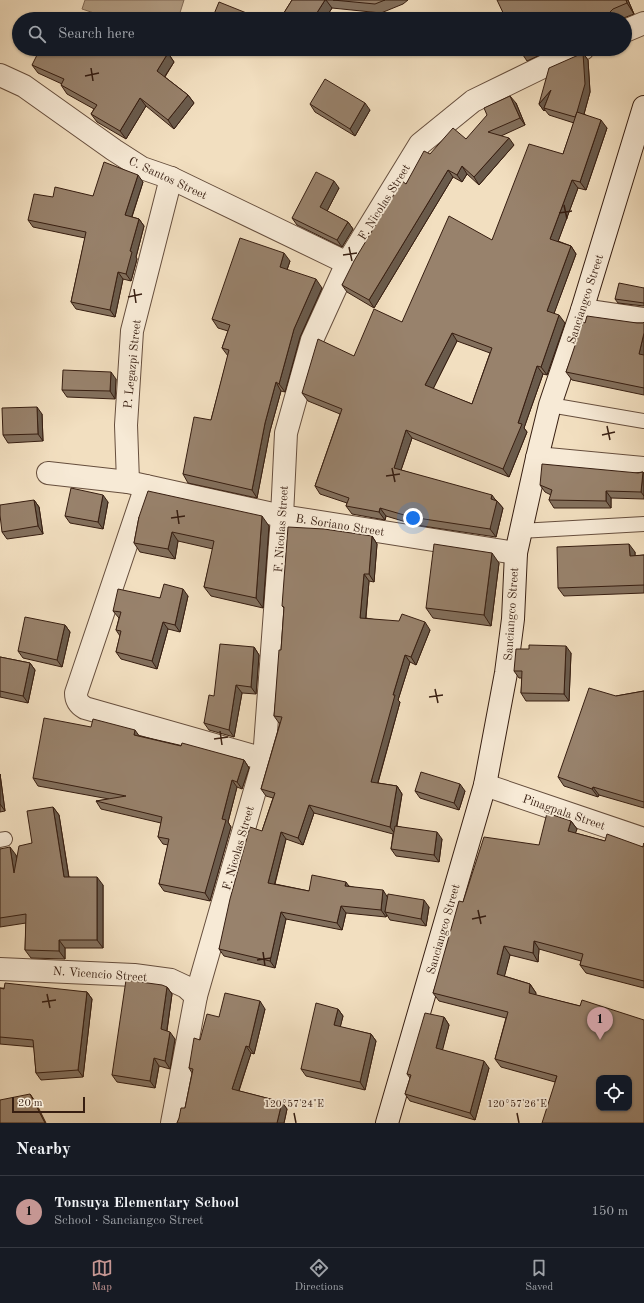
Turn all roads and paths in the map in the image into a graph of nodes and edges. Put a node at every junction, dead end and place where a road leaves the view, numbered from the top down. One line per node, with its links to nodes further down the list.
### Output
1 (644, 23): 2 (street)
2 (632, 28)
3 (566, 56): 7 (street, F. Nicolas Street)
4 (0, 75): 6 (street, C. Santos Street)
5 (644, 106): 8 (street, Sanciangco Street)
6 (171, 178): 7 (street, C. Santos Street); 15 (street, P. Legazpi Street)
7 (347, 263): 16 (street, F. Nicolas Street)
8 (582, 310): 9 (street); 10 (street, Sanciangco Street)
9 (644, 320)
10 (550, 405): 11 (lane); 12 (street, Sanciangco Street)
11 (644, 421)
12 (537, 458): 13 (street); 18 (street, Sanciangco Street)
13 (644, 468)
14 (48, 473): 15 (street, B. Soriano Street)
15 (137, 484): 16 (street, B. Soriano Street); 20 (street)
16 (282, 516): 19 (street, B. Soriano Street); 20 (street, F. Nicolas Street)
17 (644, 524): 18 (lane)
18 (520, 531): 19 (street, Sanciangco Street)
19 (516, 553): 21 (street, Sanciangco Street)
20 (264, 759): 24 (street, F. Nicolas Street)
21 (485, 785): 22 (street, Pinagpala Street); 26 (street, Sanciangco Street)
22 (644, 839)
23 (0, 969): 24 (street, N. Vicencio Street)
24 (196, 996): 25 (street, F. Nicolas Street)
25 (172, 1123)
26 (386, 1123)

